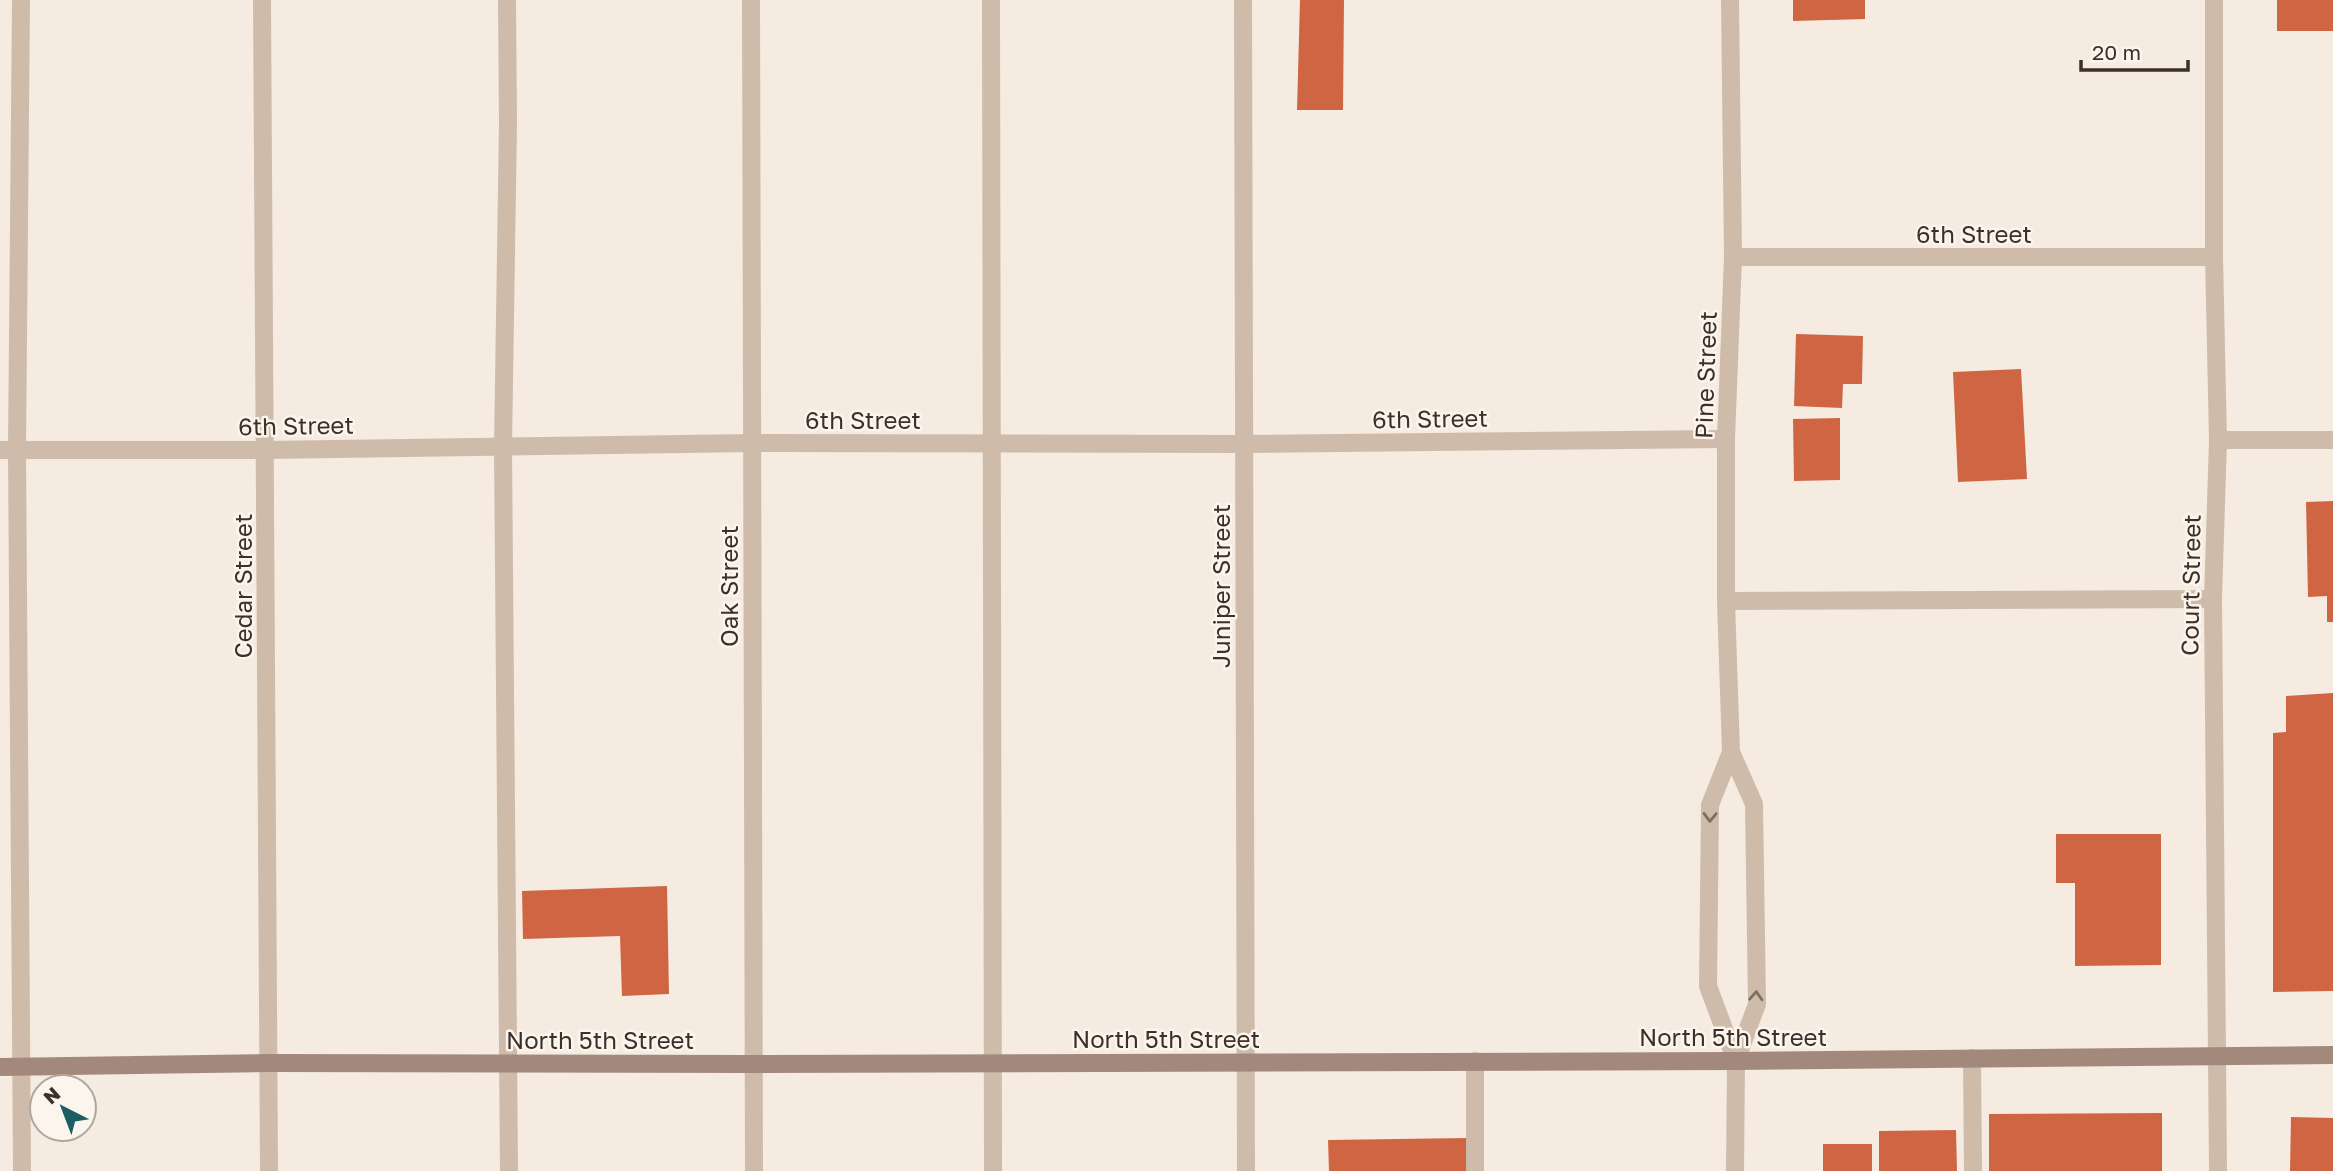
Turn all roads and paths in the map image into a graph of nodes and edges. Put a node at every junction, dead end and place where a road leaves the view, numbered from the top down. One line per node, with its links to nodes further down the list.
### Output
1 (21, 0): 18 (street)
2 (262, 0): 19 (street, Cedar Street)
3 (507, 0): 17 (street)
4 (751, 0): 14 (street, Oak Street)
5 (991, 0): 15 (street)
6 (1243, 0): 16 (street, Juniper Street)
7 (1730, 0): 9 (street, Pine Street)
8 (2214, 0): 10 (street, Court Street)
9 (1734, 257): 10 (street, 6th Street); 11 (street, Pine Street)
10 (2214, 257): 12 (street, Court Street)
11 (1727, 439): 16 (street, 6th Street); 21 (street, Pine Street)
12 (2218, 440): 13 (street); 20 (street, Court Street)
13 (2333, 440)
14 (752, 443): 15 (street, 6th Street); 17 (street, 6th Street); 32 (street, Oak Street)
15 (990, 444): 16 (street, 6th Street); 31 (street)
16 (1244, 444): 28 (street, Juniper Street)
17 (503, 447): 19 (street, 6th Street); 30 (street)
18 (9, 450): 19 (street, 6th Street); 34 (street)
19 (266, 450): 29 (street, Cedar Street)
20 (2213, 599): 21 (street); 24 (street, Court Street)
21 (1726, 601): 22 (street, Pine Street)
22 (1731, 752): 27 (street, Pine Street, one-way to 22); 27 (street, Pine Street, one-way to 27)
23 (2333, 1055): 24 (main road, North 5th Street)
24 (2216, 1056): 25 (main road, North 5th Street); 44 (street, Court Street)
25 (1972, 1058): 27 (main road, North 5th Street); 43 (street)
26 (1475, 1061): 27 (main road, North 5th Street); 28 (main road, North 5th Street); 41 (street)
27 (1736, 1061): 42 (street, Pine Street)
28 (1245, 1062): 31 (main road, North 5th Street); 40 (street, Juniper Street)
29 (269, 1063): 30 (main road, North 5th Street); 34 (main road, North 5th Street); 36 (street, Cedar Street)
30 (508, 1063): 32 (main road, North 5th Street); 37 (street)
31 (993, 1063): 32 (main road, North 5th Street); 39 (street)
32 (754, 1064): 38 (street, Oak Street)
33 (0, 1067): 34 (main road, North 5th Street)
34 (22, 1067): 35 (street)
35 (22, 1171)
36 (269, 1171)
37 (509, 1171)
38 (754, 1171)
39 (993, 1171)
40 (1245, 1171)
41 (1475, 1171)
42 (1735, 1171)
43 (1973, 1171)
44 (2218, 1171)

